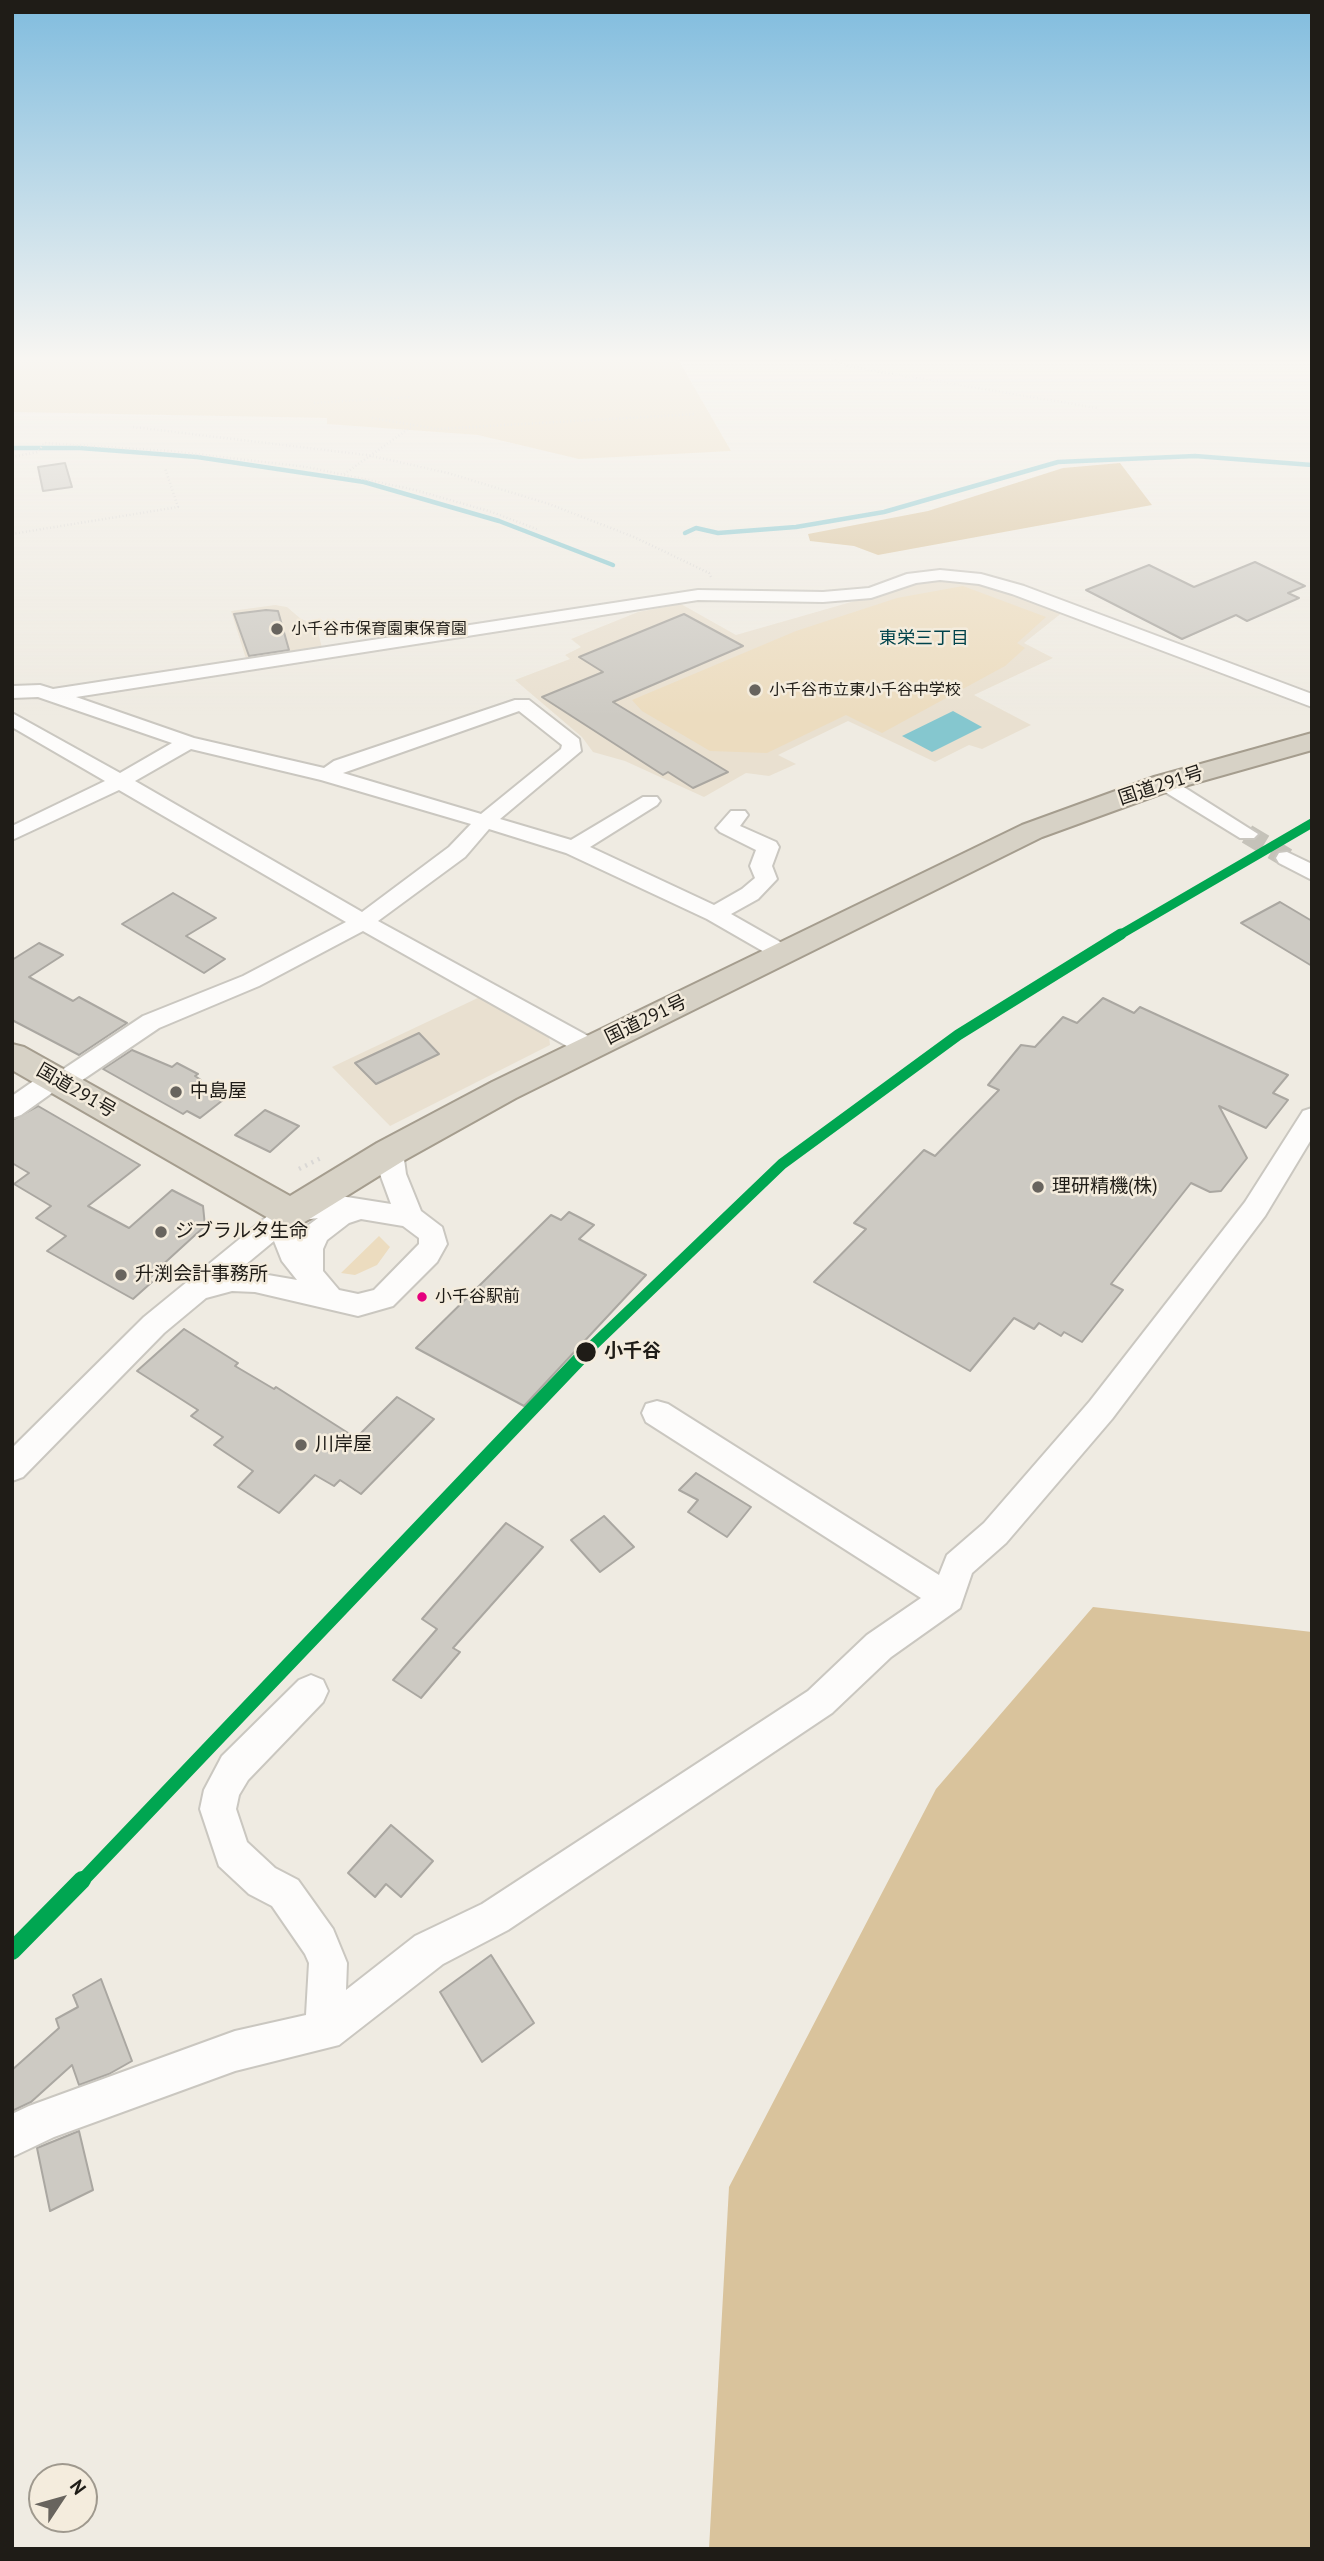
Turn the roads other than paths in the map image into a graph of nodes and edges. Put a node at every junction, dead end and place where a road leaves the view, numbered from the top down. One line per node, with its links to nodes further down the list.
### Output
1 (12, 692): 2 (street)
2 (51, 695): 3 (street); 6 (street)
3 (1312, 701)
4 (12, 719): 8 (street)
5 (1312, 741): 9 (highway, 国道291号)
6 (188, 742): 7 (street); 8 (street)
7 (327, 775): 12 (street); 12 (street)
8 (119, 782): 13 (street); 19 (street)
9 (1164, 783): 14 (street); 20 (highway, 国道291号)
10 (650, 801): 15 (street)
11 (738, 815): 18 (street)
12 (485, 821): 15 (street); 19 (street)
13 (12, 834)
14 (1247, 834)
15 (574, 848): 18 (street)
16 (1287, 858): 17 (street)
17 (1312, 874)
18 (715, 914): 20 (street)
19 (363, 922): 21 (street); 23 (street)
20 (780, 952): 21 (highway, 国道291号)
21 (590, 1048): 26 (highway, 国道291号)
22 (12, 1055): 23 (highway, 国道291号)
23 (57, 1081): 24 (street); 28 (highway, 国道291号)
24 (12, 1109)
25 (1310, 1122): 35 (street)
26 (390, 1152): 28 (highway, 国道291号); 29 (street)
27 (362, 1209): 28 (street); 29 (street); 30 (street)
28 (290, 1213): 30 (street); 31 (street)
29 (411, 1217): 32 (street)
30 (309, 1276): 32 (street)
31 (195, 1290): 32 (street); 34 (street)
32 (330, 1299)
33 (657, 1413): 35 (street)
34 (12, 1468)
35 (948, 1598): 37 (street)
36 (311, 1691): 37 (street)
37 (325, 2031): 38 (street)
38 (12, 2137)

